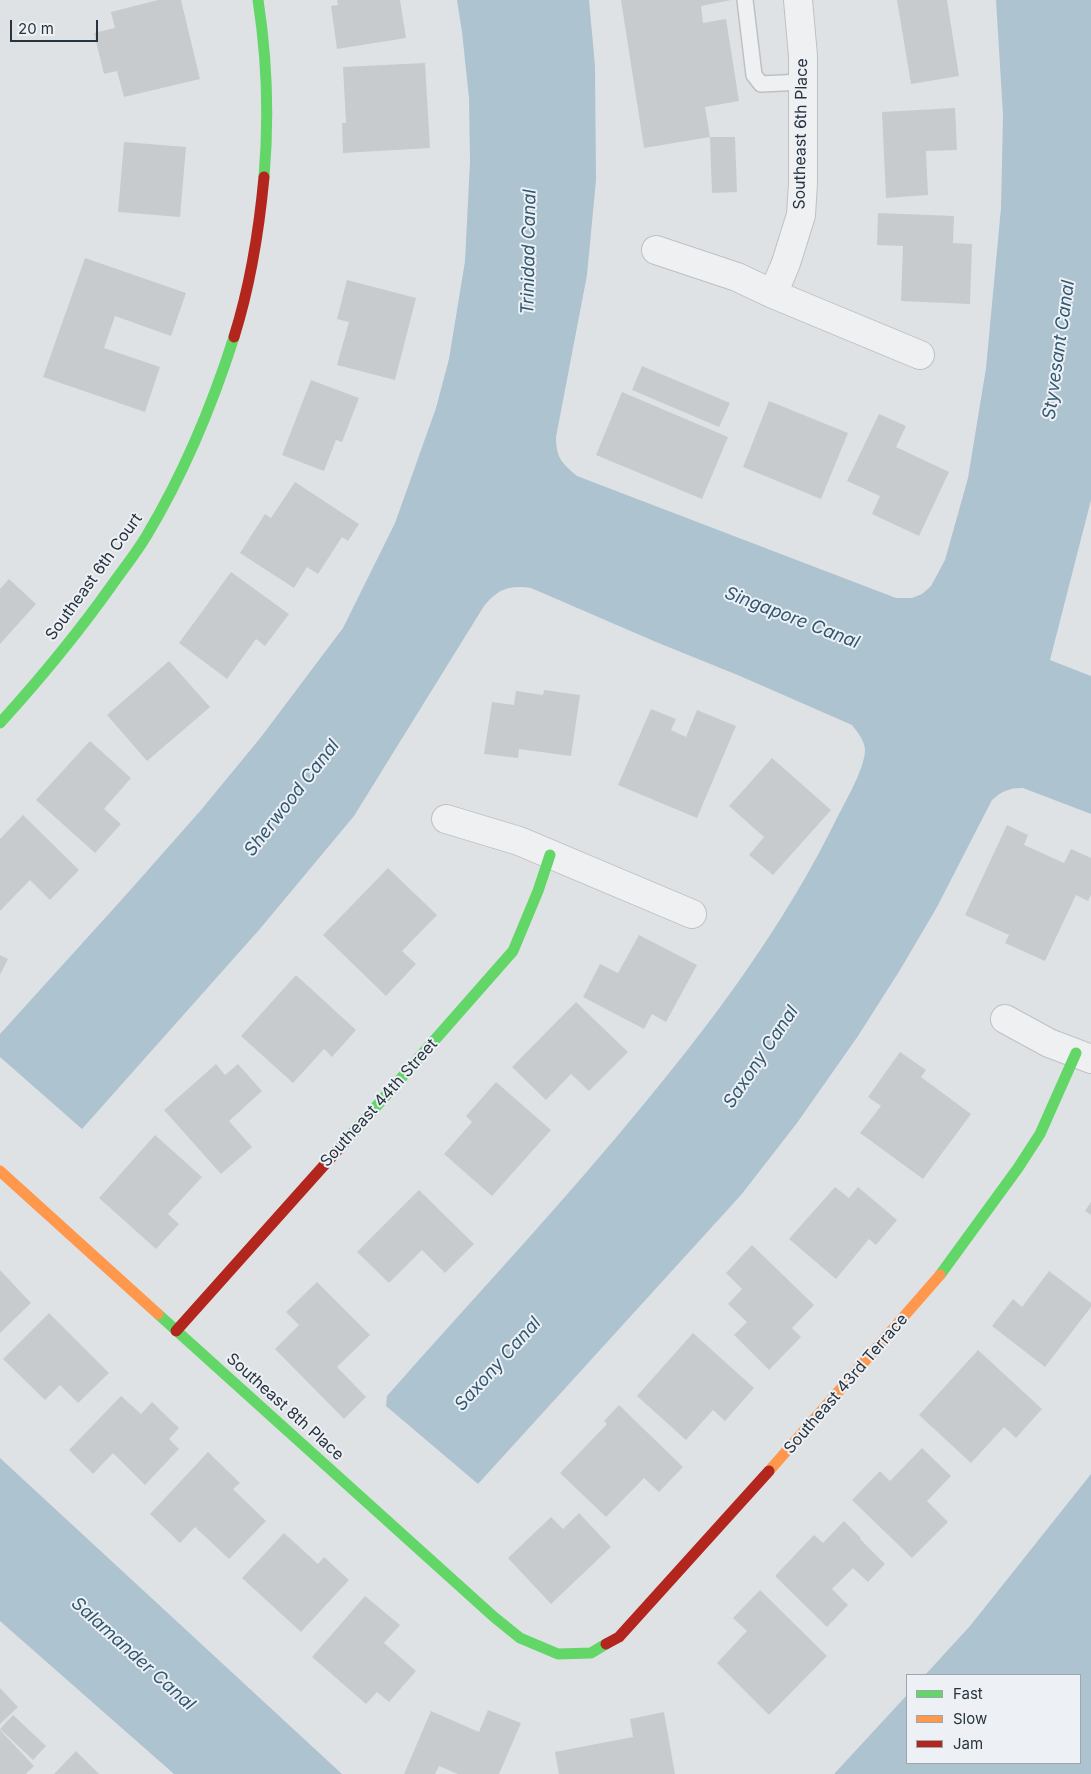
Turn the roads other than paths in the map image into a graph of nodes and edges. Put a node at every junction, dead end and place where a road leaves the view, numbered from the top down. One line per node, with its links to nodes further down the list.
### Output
1 (258, 0): 8 (street, Southeast 6th Court)
2 (745, 0): 4 (lane)
3 (798, 0): 4 (street, Southeast 6th Place)
4 (803, 82): 6 (street, Southeast 6th Place)
5 (656, 250): 6 (street)
6 (773, 294): 7 (street)
7 (920, 355)
8 (0, 723)
9 (446, 819): 10 (street)
10 (550, 855): 11 (street); 15 (street, Southeast 44th Street)
11 (692, 914)
12 (1005, 1018): 13 (street, Southeast 43rd Terrace)
13 (1083, 1056): 16 (street, Southeast 43rd Terrace)
14 (0, 1171): 15 (street, Southeast 8th Place)
15 (176, 1330): 16 (street, Southeast 8th Place)
16 (558, 1654)

